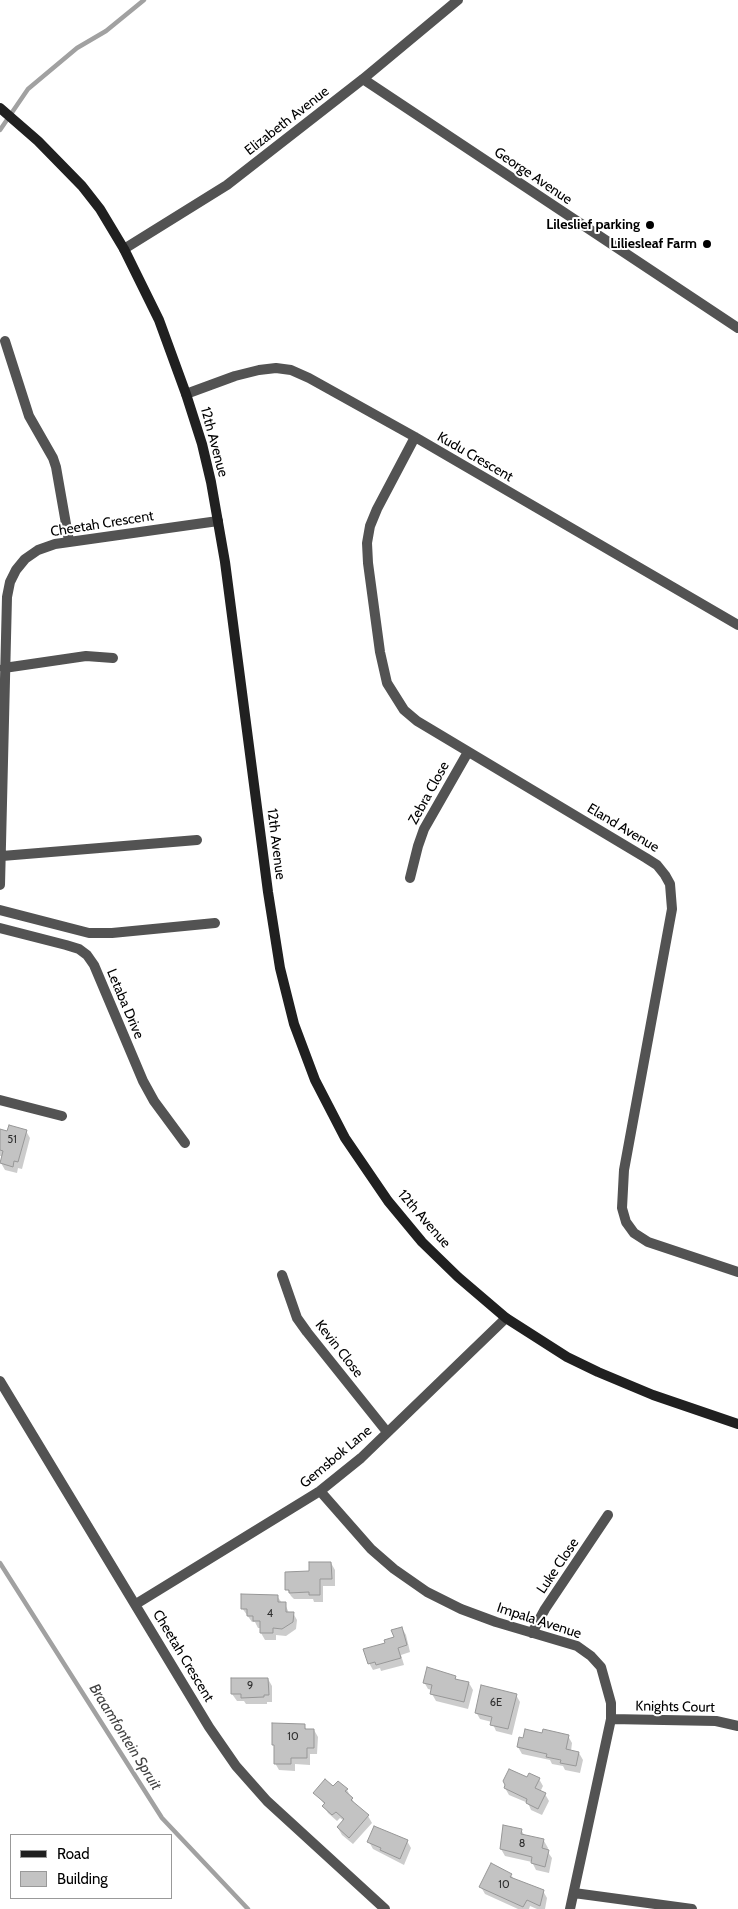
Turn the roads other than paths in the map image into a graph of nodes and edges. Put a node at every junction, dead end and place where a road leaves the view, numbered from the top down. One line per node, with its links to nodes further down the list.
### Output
1 (458, 0): 2 (street, Elizabeth Avenue)
2 (363, 79): 4 (street, Elizabeth Avenue); 5 (street, George Avenue)
3 (0, 108): 4 (street, 12th Avenue)
4 (124, 249): 7 (street, 12th Avenue)
5 (738, 328)
6 (5, 341): 10 (street)
7 (186, 394): 8 (street, Kudu Crescent); 9 (street, 12th Avenue)
8 (415, 437): 11 (street, Kudu Crescent); 14 (street, Eland Avenue)
9 (218, 521): 10 (street, Cheetah Crescent); 27 (street, 12th Avenue)
10 (69, 541): 13 (street, Cheetah Crescent)
11 (738, 625)
12 (114, 658): 13 (street)
13 (4, 668): 16 (street, Cheetah Crescent)
14 (468, 752): 17 (street, Zebra Close); 25 (street, Eland Avenue)
15 (197, 840): 16 (street)
16 (2, 856): 18 (street, Cheetah Crescent)
17 (410, 878)
18 (0, 885)
19 (0, 910): 20 (street)
20 (215, 923)
21 (0, 928): 24 (street, Letaba Drive)
22 (0, 1100): 23 (street)
23 (62, 1116)
24 (184, 1143)
25 (738, 1272)
26 (282, 1275): 30 (street, Kevin Close)
27 (506, 1318): 29 (street, 12th Avenue); 30 (street, Gemsbok Lane)
28 (0, 1381): 33 (street, Cheetah Crescent)
29 (738, 1424)
30 (387, 1432): 31 (street, Gemsbok Lane)
31 (320, 1491): 33 (street, Gemsbok Lane); 34 (street, Impala Avenue)
32 (608, 1515): 34 (street, Luke Close)
33 (136, 1604): 38 (street, Cheetah Crescent)
34 (532, 1633): 35 (street, Impala Avenue)
35 (611, 1719): 36 (street, Knights Court); 37 (street, Impala Avenue)
36 (738, 1726)
37 (574, 1893): 39 (street, Impala Avenue); 40 (street)
38 (385, 1909)
39 (570, 1909)
40 (692, 1909)

